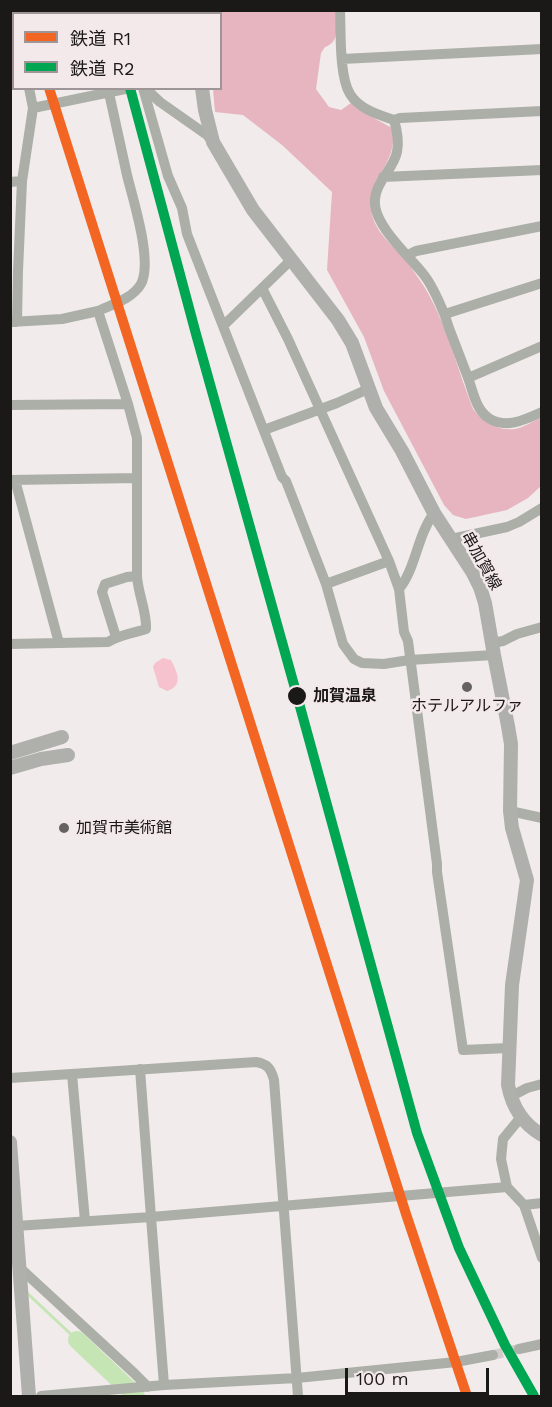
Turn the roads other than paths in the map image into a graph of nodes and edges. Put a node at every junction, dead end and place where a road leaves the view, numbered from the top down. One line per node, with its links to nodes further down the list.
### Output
1 (340, 10): 3 (street)
2 (542, 49): 3 (street)
3 (342, 59): 12 (street)
4 (29, 90): 10 (street)
5 (122, 90): 9 (street)
6 (145, 90): 27 (street)
7 (146, 90): 13 (street)
8 (202, 90): 13 (main road, 串加賀線)
9 (109, 93): 10 (street); 24 (street)
10 (33, 108): 16 (street)
11 (542, 111): 12 (street)
12 (394, 120): 15 (street)
13 (213, 142): 20 (main road, 串加賀線)
14 (542, 170): 15 (street)
15 (383, 177): 19 (street)
16 (22, 181): 17 (street); 21 (street)
17 (10, 182)
18 (542, 226): 19 (street)
19 (408, 255): 25 (street)
20 (291, 260): 23 (street); 30 (main road, 串加賀線)
21 (14, 269): 26 (street)
22 (542, 283): 25 (street)
23 (262, 288): 27 (street); 33 (street)
24 (98, 311): 26 (street); 31 (street)
25 (445, 314): 29 (street)
26 (14, 322)
27 (223, 326): 35 (street)
28 (542, 346): 29 (street)
29 (468, 378): 34 (street)
30 (368, 389): 33 (street); 39 (main road, 串加賀線)
31 (128, 404): 32 (street); 36 (street)
32 (10, 405)
33 (319, 409): 35 (street); 41 (street)
34 (542, 412)
35 (264, 430): 43 (street)
36 (137, 478): 37 (street); 42 (street)
37 (13, 480): 47 (street)
38 (542, 508): 40 (street)
39 (434, 513): 40 (main road, 串加賀線); 44 (street)
40 (452, 539): 49 (main road, 串加賀線)
41 (389, 561): 43 (street); 44 (street)
42 (137, 576): 46 (street); 46 (street)
43 (326, 584): 50 (street)
44 (399, 589): 50 (street)
45 (542, 627): 49 (street)
46 (116, 637): 47 (street)
47 (59, 643): 48 (street)
48 (10, 644)
49 (493, 649): 50 (street); 55 (main road, 串加賀線)
50 (410, 660): 57 (street)
51 (62, 737): 52 (main road)
52 (10, 753)
53 (68, 755): 54 (main road)
54 (10, 768)
55 (510, 811): 56 (street); 57 (main road, 串加賀線)
56 (542, 818)
57 (509, 1048): 62 (main road, 串加賀線)
58 (140, 1069): 59 (street); 68 (street); 70 (street)
59 (72, 1074): 60 (street); 71 (street)
60 (10, 1078)
61 (542, 1084): 62 (street)
62 (510, 1097): 63 (main road, 串加賀線)
63 (521, 1117): 64 (main road, 串加賀線); 66 (street)
64 (542, 1135)
65 (10, 1142): 72 (main road)
66 (507, 1187): 68 (street); 69 (street)
67 (542, 1203): 69 (street)
68 (285, 1205): 70 (street); 78 (street)
69 (524, 1205): 73 (street)
70 (151, 1217): 71 (street); 79 (street)
71 (86, 1221): 72 (street)
72 (16, 1226): 74 (main road)
73 (541, 1257)
74 (20, 1271): 80 (street); 81 (main road)
75 (542, 1344): 76 (street)
76 (519, 1349)
77 (493, 1355): 78 (street)
78 (297, 1378): 79 (street); 83 (street)
79 (164, 1385): 80 (street)
80 (145, 1388): 82 (street)
81 (29, 1396)
82 (41, 1396)
83 (298, 1396)

